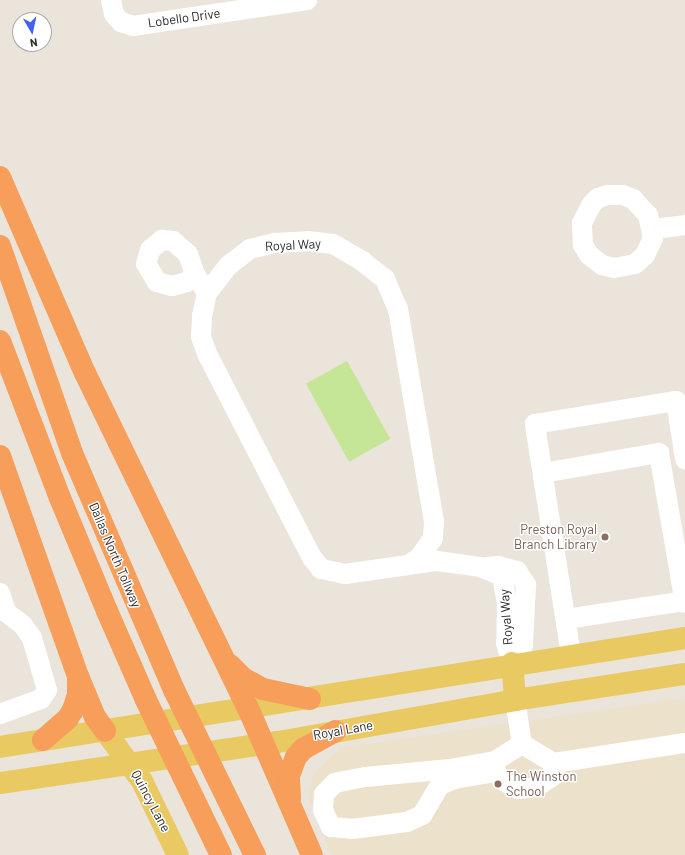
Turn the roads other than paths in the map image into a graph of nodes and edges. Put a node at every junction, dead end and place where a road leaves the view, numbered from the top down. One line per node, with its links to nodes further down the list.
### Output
1 (111, 0): 2 (street, Lobello Drive)
2 (307, 0)
3 (0, 177): 19 (highway)
4 (685, 225): 5 (street)
5 (653, 229)
6 (0, 246): 41 (highway, Dallas North Tollway)
7 (195, 274): 8 (street)
8 (207, 293): 13 (street, Royal Way); 13 (street, Royal Way)
9 (0, 341): 40 (highway)
10 (0, 456): 22 (highway)
11 (685, 459): 12 (street)
12 (543, 472): 14 (street); 16 (street)
13 (408, 565): 20 (street, Royal Way)
14 (685, 602): 16 (street)
15 (2, 608): 26 (street)
16 (566, 619): 18 (street)
17 (685, 638): 18 (main road)
18 (571, 655): 20 (main road)
19 (223, 659): 23 (highway); 25 (highway)
20 (512, 663): 23 (main road); 24 (main road)
21 (685, 674): 24 (main road, Royal Lane)
22 (78, 676): 27 (highway); 29 (highway)
23 (310, 699): 25 (main road)
24 (515, 700): 28 (main road, Royal Lane); 32 (street)
25 (248, 708): 27 (main road); 31 (highway)
26 (0, 714)
27 (105, 731): 29 (main road); 34 (main road, Quincy Lane)
28 (335, 731): 31 (main road, Royal Lane); 38 (highway)
29 (43, 740): 33 (main road)
30 (685, 743): 35 (street)
31 (264, 744): 34 (main road, Royal Lane); 38 (highway)
32 (522, 744): 35 (street); 36 (street)
33 (0, 747)
34 (130, 762): 37 (main road, Royal Lane); 39 (main road, Quincy Lane)
35 (554, 763): 36 (street)
36 (495, 767): 36 (street)
37 (0, 782)
38 (290, 803): 42 (highway)
39 (178, 855)
40 (221, 855)
41 (255, 855)
42 (312, 855)

